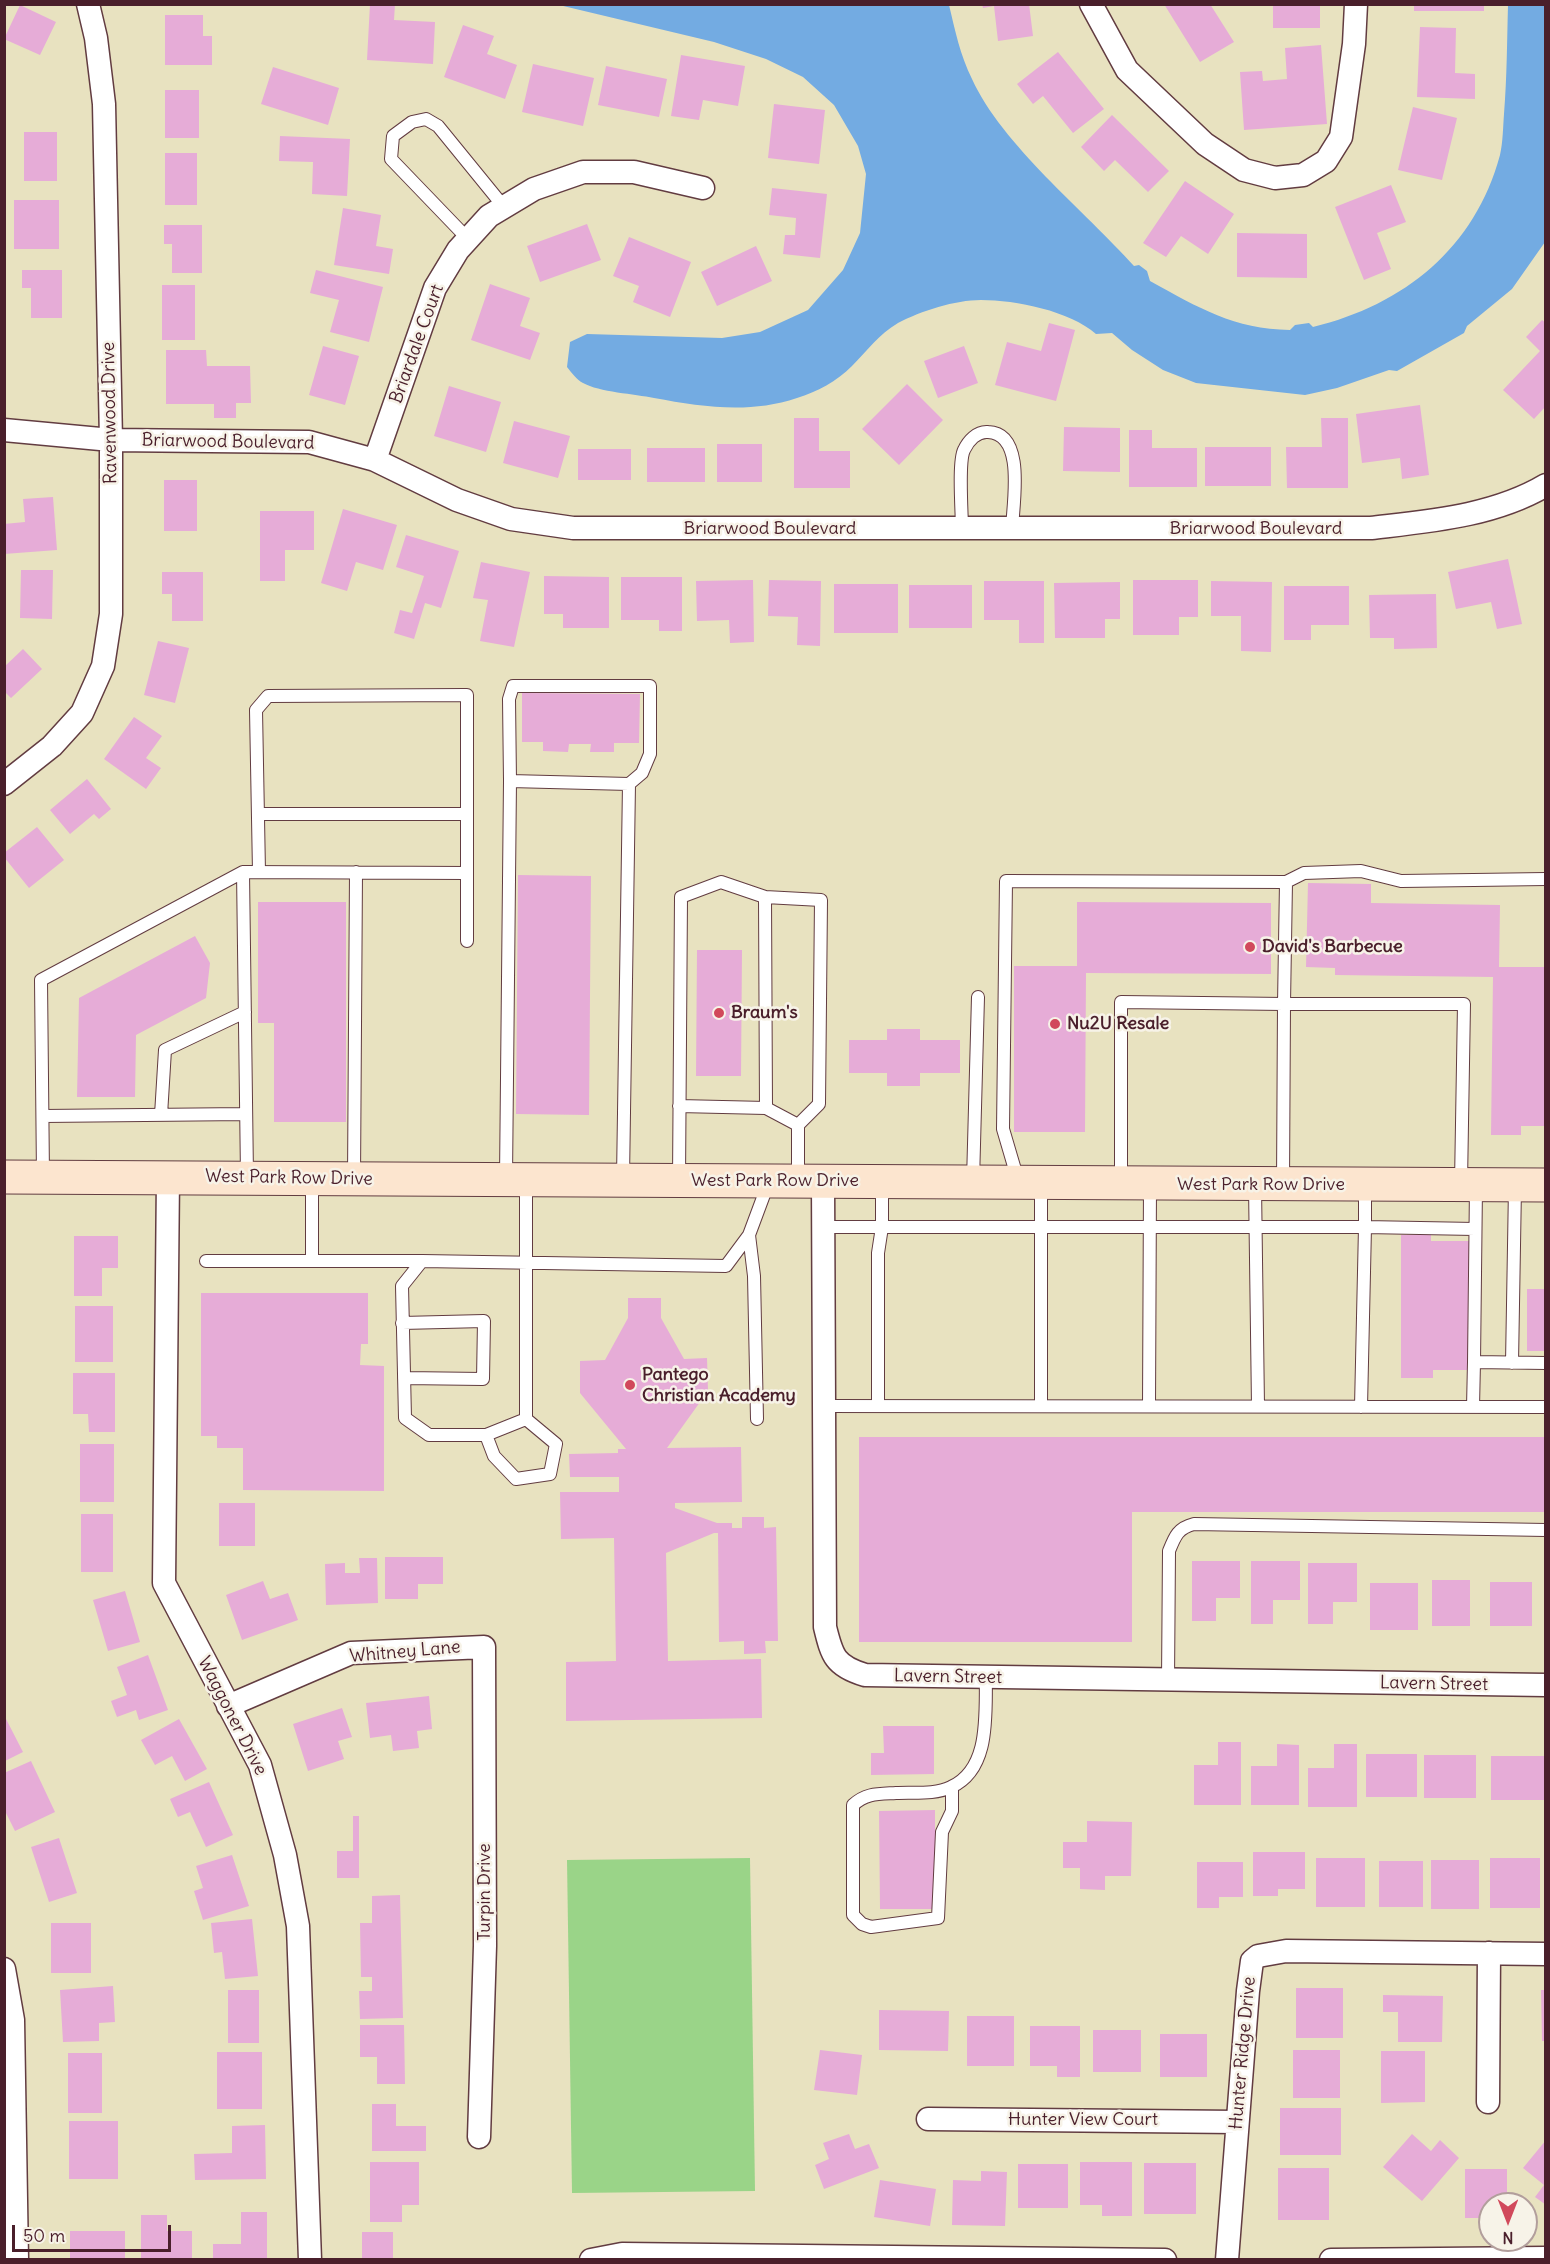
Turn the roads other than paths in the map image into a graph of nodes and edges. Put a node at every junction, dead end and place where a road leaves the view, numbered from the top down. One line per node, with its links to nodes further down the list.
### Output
1 (88, 4): 8 (street, Ravenwood Drive)
2 (1091, 4): 3 (street)
3 (1356, 4)
4 (703, 188): 5 (street, Briardale Court)
5 (504, 207): 6 (street, Briardale Court); 6 (lane)
6 (468, 239): 9 (street, Briardale Court)
7 (4, 430): 8 (street, Briarwood Boulevard)
8 (111, 440): 9 (street, Briarwood Boulevard); 14 (street, Ravenwood Drive)
9 (375, 460): 11 (street, Briarwood Boulevard)
10 (1545, 485): 12 (street, Briarwood Boulevard)
11 (962, 529): 12 (street, Briarwood Boulevard); 12 (lane)
12 (1012, 529)
13 (510, 781): 15 (lane); 15 (lane); 41 (lane)
14 (4, 784)
15 (629, 784): 42 (lane)
16 (258, 814): 17 (lane); 17 (lane); 19 (lane)
17 (467, 814): 21 (lane)
18 (243, 872): 19 (lane); 28 (lane); 33 (lane)
19 (259, 872): 20 (lane)
20 (356, 872): 21 (lane); 40 (lane)
21 (467, 873): 25 (lane)
22 (1545, 879): 23 (lane)
23 (1287, 882): 27 (lane); 47 (lane)
24 (765, 897): 29 (lane); 30 (lane); 34 (lane)
25 (467, 941)
26 (978, 997): 46 (lane)
27 (1284, 1004): 48 (lane); 49 (lane); 51 (lane)
28 (245, 1012): 31 (lane); 32 (lane)
29 (679, 1107): 30 (lane); 43 (lane)
30 (766, 1108): 34 (lane)
31 (161, 1114): 32 (lane); 33 (lane)
32 (246, 1114): 38 (lane)
33 (43, 1116): 37 (lane)
34 (798, 1125): 44 (lane)
35 (168, 1176): 37 (main road, West Park Row Drive); 38 (main road, West Park Row Drive); 86 (street, Waggoner Drive)
36 (4, 1177): 37 (main road, West Park Row Drive)
37 (43, 1177)
38 (246, 1178): 39 (main road, West Park Row Drive)
39 (312, 1179): 40 (main road, West Park Row Drive); 61 (lane)
40 (354, 1179): 41 (main road, West Park Row Drive)
41 (516, 1179): 42 (main road, West Park Row Drive); 64 (lane)
42 (623, 1180): 43 (main road, West Park Row Drive)
43 (679, 1180): 44 (main road, West Park Row Drive)
44 (796, 1181): 45 (main road, West Park Row Drive); 53 (street, Lavern Street); 60 (lane)
45 (882, 1182): 46 (main road, West Park Row Drive); 54 (lane)
46 (973, 1182): 47 (main road, West Park Row Drive)
47 (1030, 1183): 48 (main road, West Park Row Drive); 55 (lane)
48 (1136, 1184): 49 (main road, West Park Row Drive); 56 (lane)
49 (1269, 1185): 50 (main road, West Park Row Drive); 57 (lane)
50 (1365, 1185): 51 (main road, West Park Row Drive); 58 (lane)
51 (1469, 1185): 52 (main road, West Park Row Drive); 59 (lane)
52 (1530, 1185): 67 (lane)
53 (823, 1227): 54 (lane); 70 (street, Lavern Street)
54 (882, 1227): 55 (lane); 71 (lane)
55 (1042, 1227): 56 (lane); 72 (lane)
56 (1148, 1227): 57 (lane); 73 (lane)
57 (1257, 1227): 58 (lane); 74 (lane)
58 (1365, 1227): 59 (lane); 75 (lane)
59 (1475, 1229): 66 (lane)
60 (748, 1235): 64 (lane); 79 (lane)
61 (312, 1260): 62 (lane); 63 (lane)
62 (206, 1261)
63 (422, 1261): 64 (lane); 65 (lane)
64 (526, 1263): 78 (lane)
65 (402, 1323): 69 (lane); 69 (lane)
66 (1474, 1362): 67 (lane); 76 (lane)
67 (1512, 1363): 68 (lane)
68 (1545, 1363)
69 (404, 1378): 80 (lane)
70 (824, 1406): 71 (lane); 83 (street, Lavern Street)
71 (878, 1406): 72 (lane)
72 (1041, 1406): 73 (lane)
73 (1149, 1406): 74 (lane)
74 (1258, 1406): 75 (lane)
75 (1361, 1407): 76 (lane)
76 (1473, 1407): 77 (lane)
77 (1545, 1407)
78 (526, 1419): 80 (lane); 80 (lane)
79 (757, 1419)
80 (486, 1435)
81 (1545, 1530): 84 (lane)
82 (484, 1647): 86 (street, Whitney Lane); 95 (street, Turpin Drive)
83 (986, 1678): 84 (street, Lavern Street); 87 (lane)
84 (1168, 1681): 85 (street, Lavern Street)
85 (1545, 1685)
86 (228, 1706): 99 (street, Waggoner Drive)
87 (952, 1787): 87 (lane)
88 (1489, 1953): 89 (street, Hunter Ridge Drive); 92 (street); 94 (street, Hunter Ridge Drive)
89 (1545, 1954)
90 (4, 1969): 91 (street)
91 (9, 2020): 98 (street)
92 (1488, 2102)
93 (928, 2119): 94 (street, Hunter View Court)
94 (1237, 2122): 102 (street, Hunter Ridge Drive)
95 (479, 2137)
96 (941, 2258): 100 (street); 101 (street)
97 (1545, 2258): 103 (street)
98 (17, 2259)
99 (310, 2259)
100 (591, 2259)
101 (1165, 2259)
102 (1227, 2259)
103 (1331, 2259)

